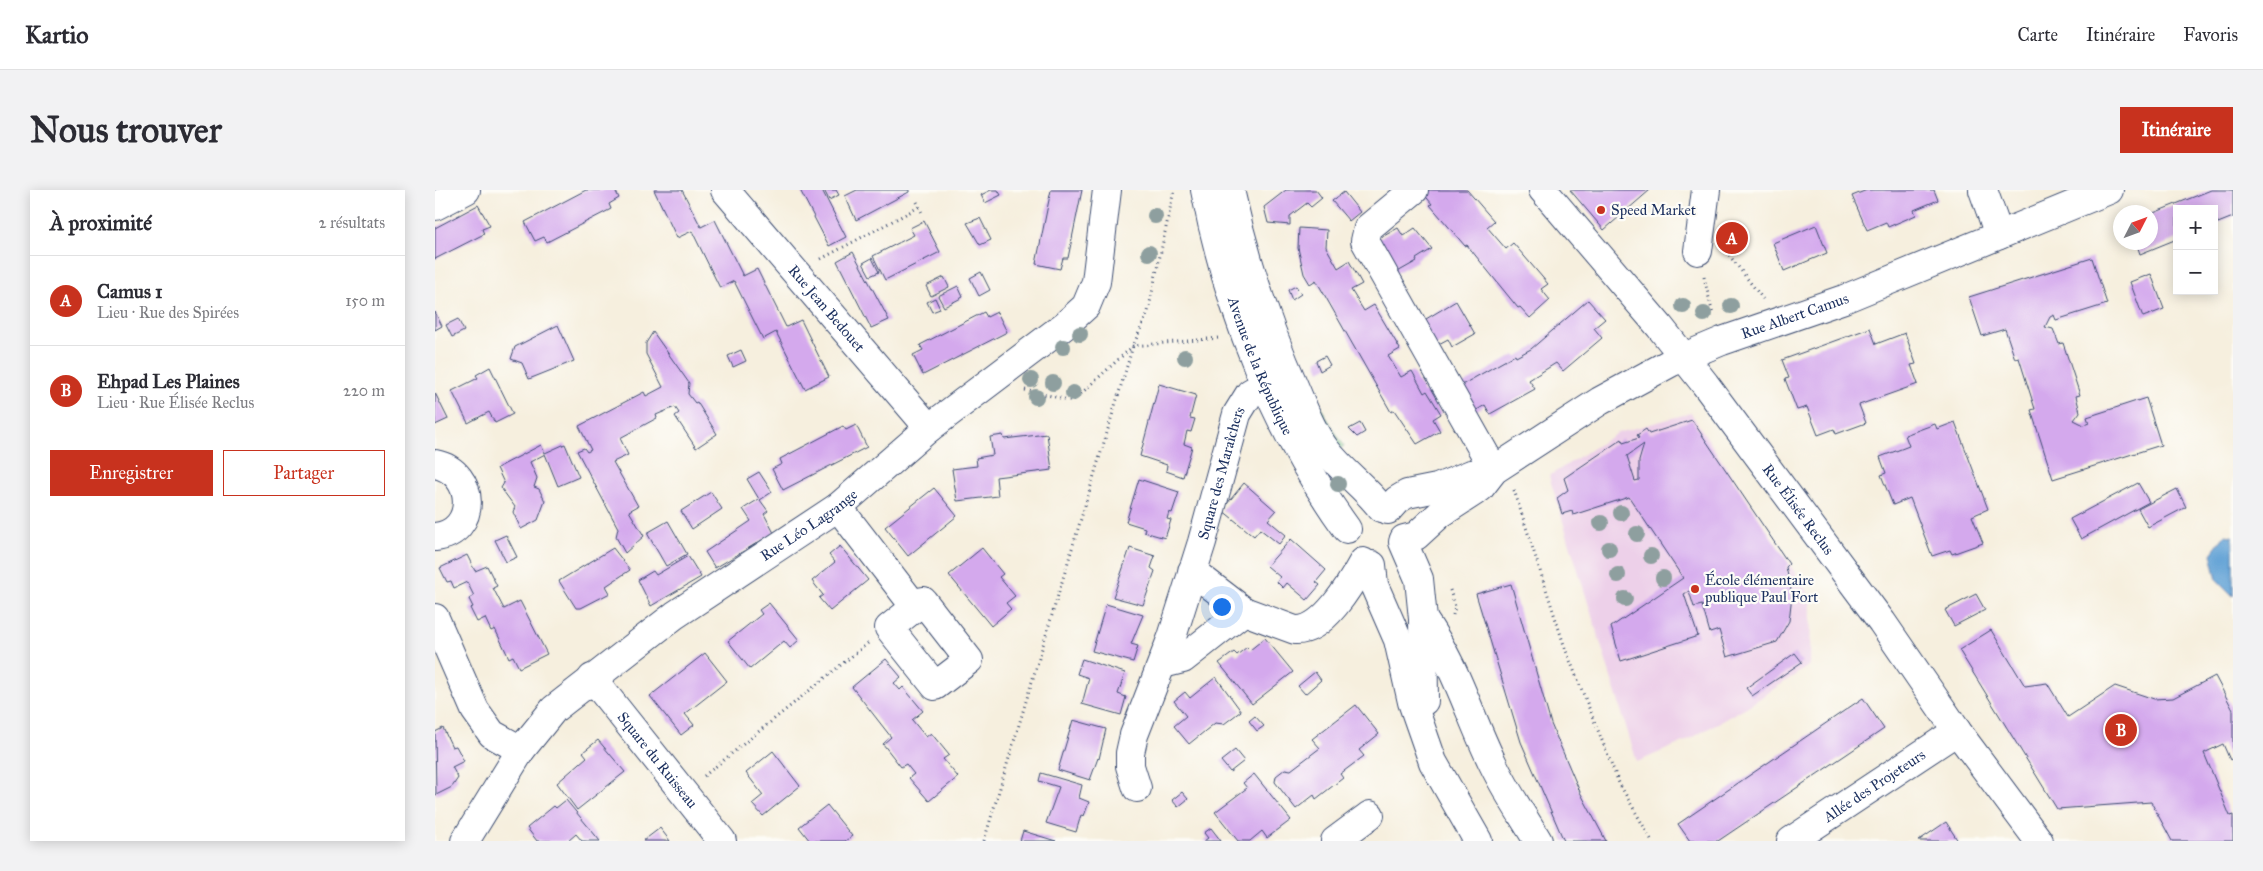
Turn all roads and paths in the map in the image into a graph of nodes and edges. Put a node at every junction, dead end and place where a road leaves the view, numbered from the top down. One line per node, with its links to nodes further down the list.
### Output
1 (465, 190): 13 (street)
2 (725, 190): 26 (street, Rue Jean Bedouet)
3 (1107, 190): 26 (street, Rue Léo Lagrange)
4 (1205, 190): 24 (street, Avenue de la République)
5 (1230, 190): 30 (street, Avenue de la République)
6 (1414, 190): 28 (street)
7 (1543, 190): 23 (street, Rue Élisée Reclus)
8 (1706, 190): 17 (street)
9 (1983, 190): 16 (street)
10 (2109, 190): 16 (street, Rue Albert Camus)
11 (1174, 191): 22 (path)
12 (917, 202): 14 (path)
13 (435, 206)
14 (919, 207): 15 (path); 18 (path)
15 (923, 215)
16 (1999, 236): 23 (street, Rue Albert Camus)
17 (1710, 247): 19 (path); 20 (path)
18 (819, 260)
19 (1767, 304)
20 (1715, 320)
21 (1222, 338): 22 (path)
22 (1133, 346): 25 (path); 51 (path)
23 (1684, 356): 28 (street, Rue Albert Camus); 43 (street, Rue Élisée Reclus)
24 (1266, 384): 31 (street, Avenue de la République); 35 (street, Square des Maraîchers)
25 (1022, 389)
26 (929, 428): 29 (street, Rue Léo Lagrange)
27 (435, 464): 32 (street)
28 (1504, 479): 30 (street, Rue Albert Camus); 33 (street, Rue Albert Camus); 55 (path)
29 (838, 507): 36 (street); 42 (street, Rue Léo Lagrange)
30 (1384, 509): 31 (street); 33 (street)
31 (1347, 529): 34 (street)
32 (435, 537)
33 (1403, 540): 34 (street); 39 (street)
34 (1367, 564): 37 (street); 45 (street)
35 (1192, 571): 37 (street); 41 (street, Square des Maraîchers)
36 (915, 607): 40 (street); 40 (street)
37 (1244, 611): 41 (street)
38 (435, 618): 44 (street)
39 (1423, 619): 45 (street); 54 (street)
40 (889, 628): 47 (path)
41 (1163, 664): 46 (street, Square des Maraîchers)
42 (592, 678): 44 (street, Rue Léo Lagrange); 47 (street, Square du Ruisseau)
43 (1957, 731): 56 (street, Allée des Projeteurs); 57 (street, Rue Élisée Reclus)
44 (521, 750): 49 (street, Rue Léo Lagrange)
45 (1433, 762): 53 (street)
46 (1137, 788)
47 (683, 793): 50 (street, Square du Ruisseau)
48 (1370, 815): 52 (street)
49 (465, 841)
50 (722, 841)
51 (984, 841)
52 (1335, 841)
53 (1478, 841)
54 (1538, 841)
55 (1652, 841)
56 (1791, 841)
57 (2039, 841)

